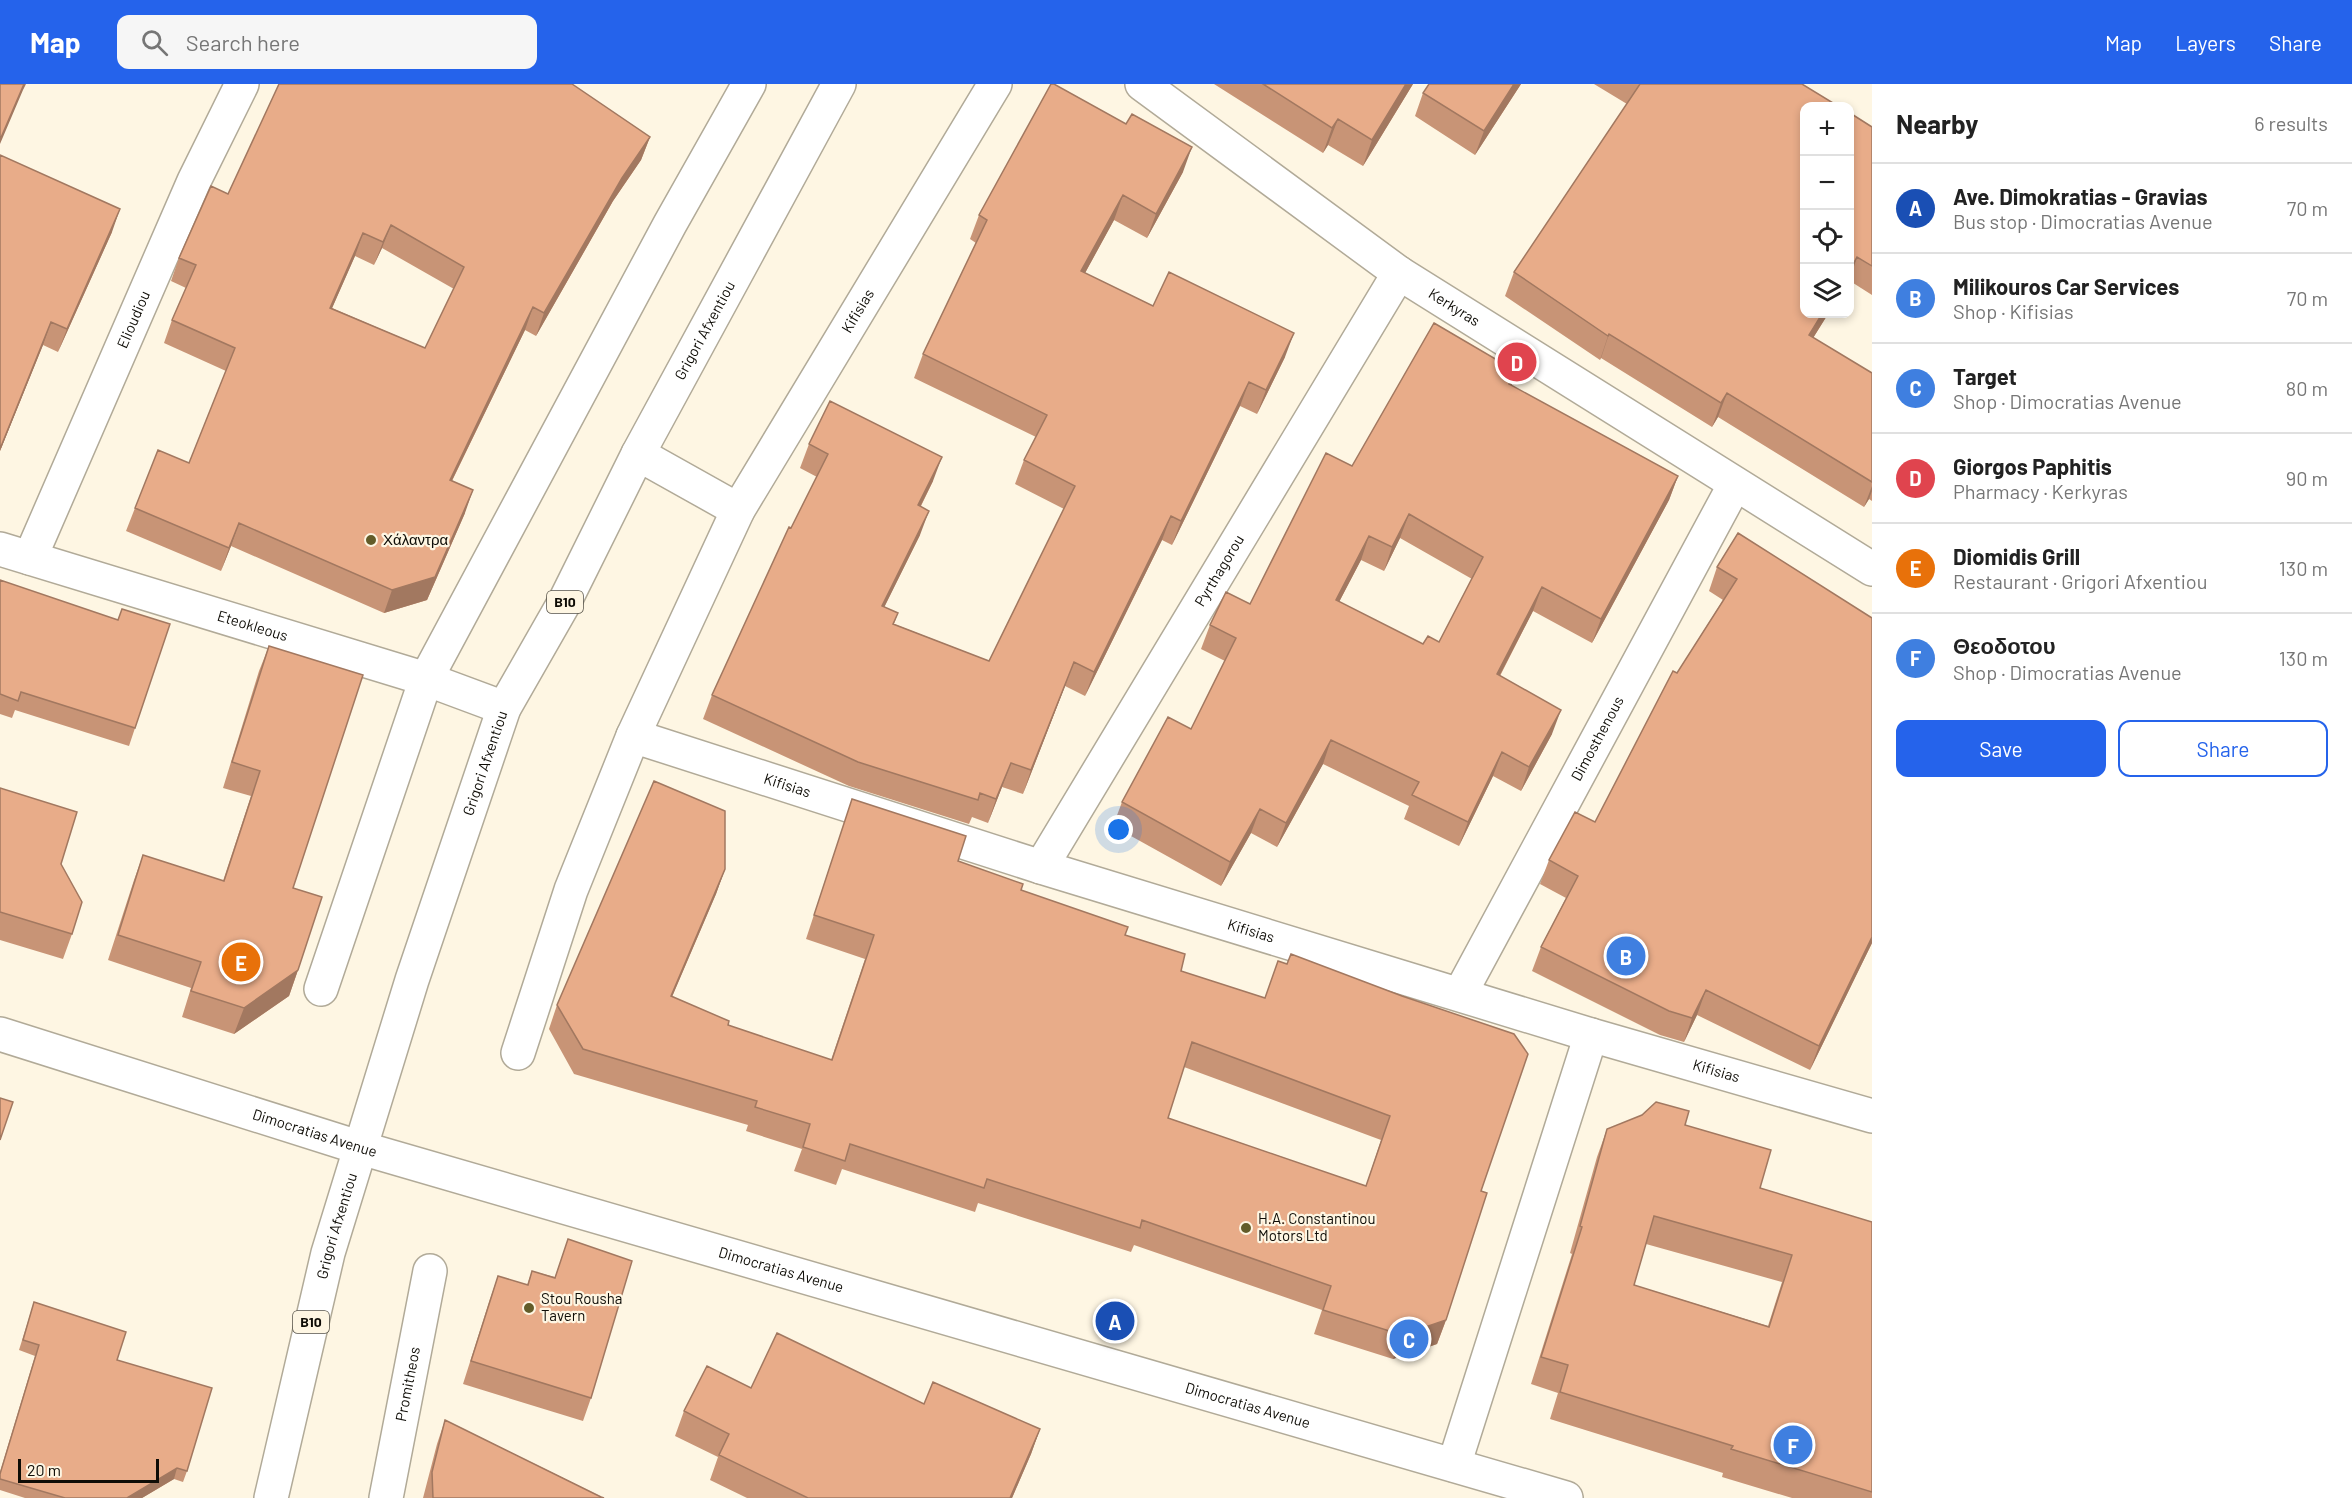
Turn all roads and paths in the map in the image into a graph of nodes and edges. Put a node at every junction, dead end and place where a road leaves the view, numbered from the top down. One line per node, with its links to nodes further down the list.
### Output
1 (242, 84): 10 (street, Elioudiou)
2 (748, 84): 12 (street)
3 (839, 84): 7 (street, Grigori Afxentiou / B10)
4 (994, 84): 9 (street, Kifisias)
5 (1142, 84): 6 (street, Kerkyras)
6 (1399, 273): 8 (street, Kerkyras); 15 (street, Pyrthagorou)
7 (638, 454): 9 (street); 13 (street, Grigori Afxentiou / B10)
8 (1735, 484): 11 (street, Kerkyras); 17 (street, Dimosthenous)
9 (738, 510): 14 (street, Kifisias)
10 (15, 553): 12 (street, Eteokleous)
11 (1872, 569)
12 (426, 679): 13 (street, Eteokleous); 16 (street)
13 (504, 708): 22 (street, Grigori Afxentiou / B10)
14 (633, 736): 15 (street, Kifisias); 20 (street, Kifisias)
15 (1041, 867): 17 (street, Kifisias)
16 (321, 989)
17 (1460, 994): 19 (street, Kifisias)
18 (0, 1034): 22 (street, Dimocratias Avenue)
19 (1591, 1035): 21 (street, Kifisias); 24 (street)
20 (518, 1053)
21 (1868, 1106)
22 (361, 1148): 24 (street, Dimocratias Avenue); 25 (street, Grigori Afxentiou / B10)
23 (430, 1271): 26 (street, Promitheos)
24 (1454, 1465): 27 (street, Dimocratias Avenue)
25 (271, 1498)
26 (386, 1498)
27 (1566, 1498)

